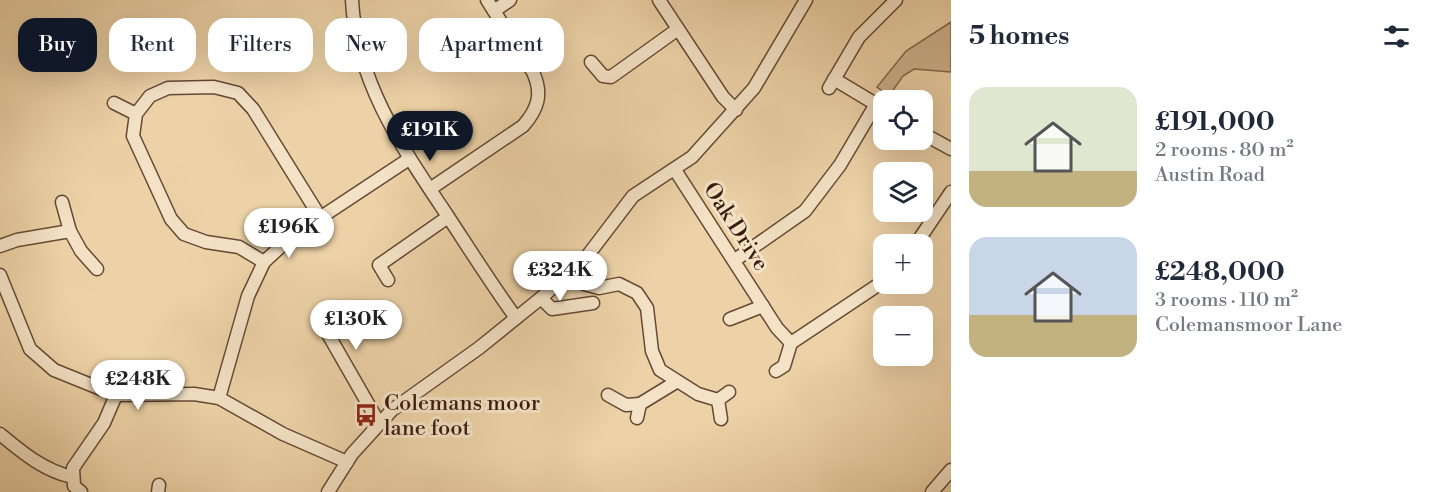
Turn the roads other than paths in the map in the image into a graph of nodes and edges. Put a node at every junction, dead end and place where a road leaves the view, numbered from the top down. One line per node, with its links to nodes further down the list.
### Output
1 (352, 0): 17 (street)
2 (486, 0): 7 (street)
3 (510, 0): 7 (street)
4 (659, 0): 8 (street)
5 (896, 0): 11 (street)
6 (800, 3): 12 (street)
7 (494, 11): 19 (street)
8 (678, 28): 9 (street); 12 (street)
9 (591, 62)
10 (114, 103): 13 (street)
11 (873, 103)
12 (736, 110): 18 (street)
13 (136, 114): 22 (street); 28 (street)
14 (873, 116): 27 (street)
15 (933, 140): 16 (street)
16 (951, 149)
17 (409, 159): 19 (street); 22 (street)
18 (675, 170): 27 (street, Oak Drive); 30 (street)
19 (430, 189): 23 (street)
20 (951, 192): 25 (street)
21 (62, 202): 24 (street)
22 (320, 217): 28 (street)
23 (448, 217): 32 (street); 37 (street)
24 (70, 231): 26 (street); 29 (street)
25 (923, 234)
26 (0, 246)
27 (735, 260): 36 (street, Oak Drive)
28 (264, 262): 46 (street)
29 (97, 269)
30 (572, 272): 34 (street); 42 (street)
31 (0, 275): 44 (street)
32 (388, 280)
33 (873, 288): 40 (street)
34 (541, 298): 35 (street); 37 (street)
35 (593, 303)
36 (763, 306): 38 (street, Oak Drive); 40 (street, Oak Drive)
37 (516, 318): 51 (street)
38 (730, 319)
39 (328, 334): 51 (street)
40 (792, 343): 41 (street)
41 (777, 371)
42 (676, 382): 47 (street); 48 (street)
43 (729, 392): 47 (street)
44 (116, 395): 46 (street); 55 (street)
45 (608, 395): 48 (street)
46 (219, 398): 53 (street)
47 (718, 400): 50 (street)
48 (640, 404): 49 (street)
49 (637, 418)
50 (722, 419)
51 (379, 423): 53 (street)
52 (0, 434): 55 (street)
53 (347, 462): 57 (street)
54 (951, 470): 58 (street)
55 (72, 477): 56 (street)
56 (81, 492)
57 (328, 492)
58 (932, 492)

